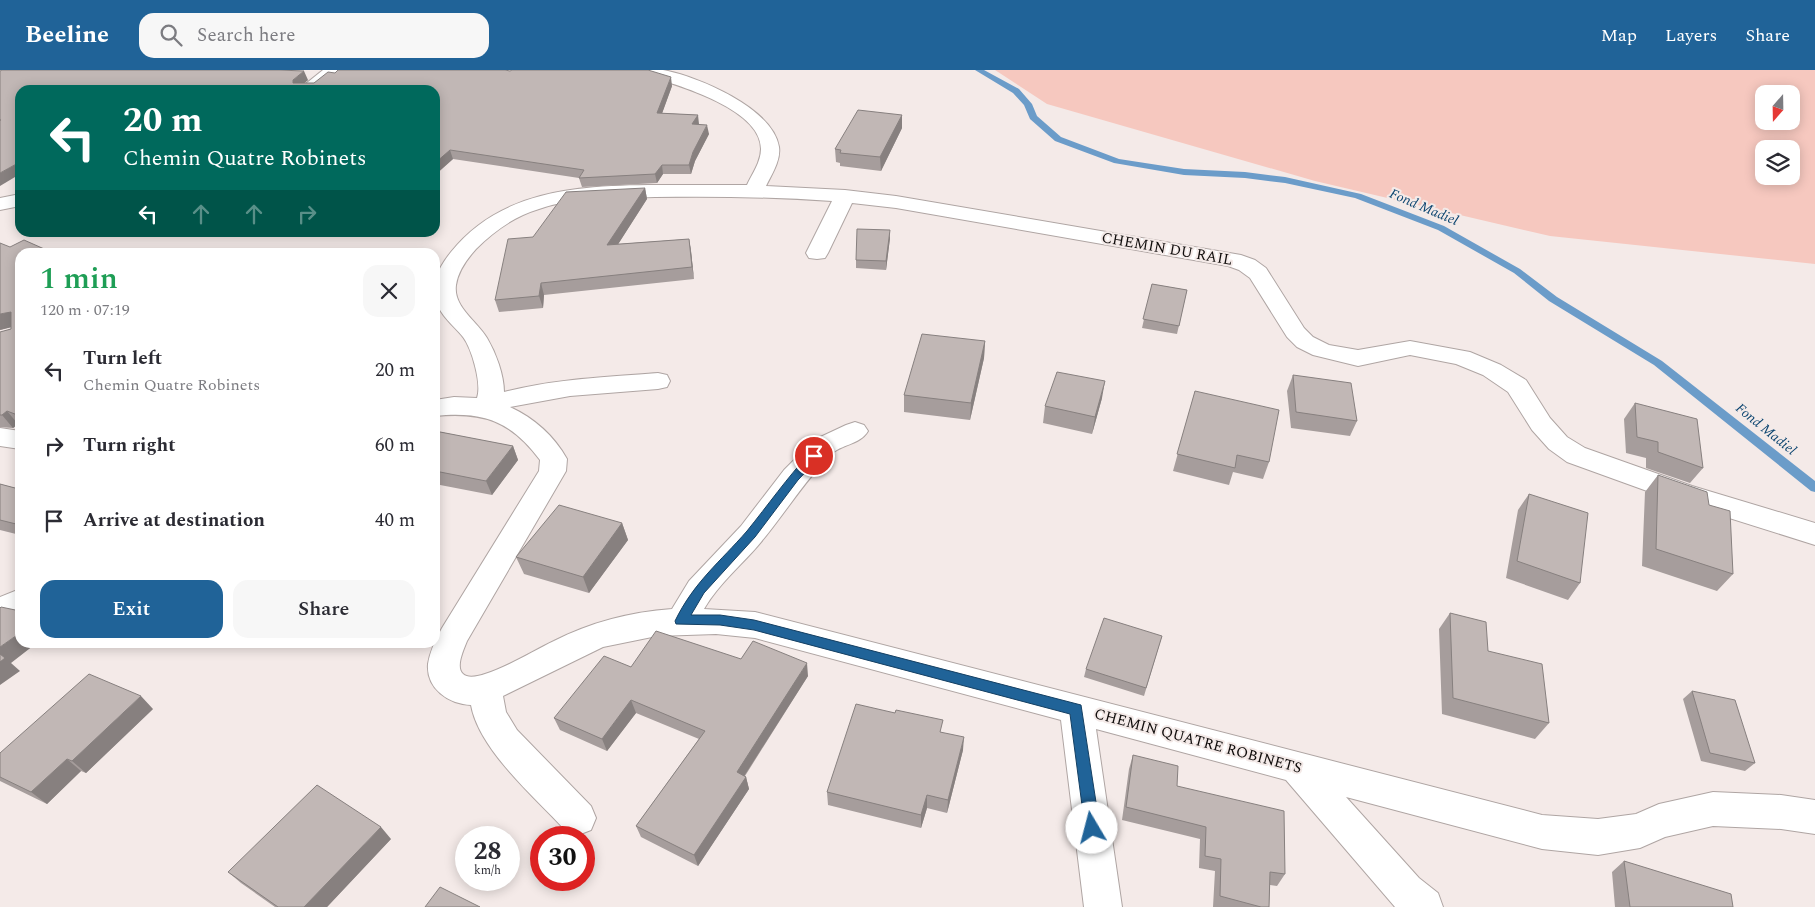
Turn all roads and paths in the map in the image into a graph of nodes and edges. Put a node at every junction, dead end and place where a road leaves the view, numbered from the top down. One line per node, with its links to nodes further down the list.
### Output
1 (334, 70): 3 (street)
2 (644, 70): 4 (street)
3 (314, 85)
4 (754, 190): 5 (street, CHEMIN DU RAIL); 11 (street, CHEMIN DU RAIL)
5 (844, 196): 8 (street); 15 (street, CHEMIN DU RAIL)
6 (15, 201): 7 (street)
7 (0, 204)
8 (817, 253)
9 (658, 380): 11 (street)
10 (440, 407): 11 (street, CHEMIN QUATRE ROBINETS)
11 (485, 407): 19 (street, CHEMIN QUATRE ROBINETS)
12 (855, 431): 18 (street)
13 (0, 437): 14 (street)
14 (15, 439)
15 (1815, 534)
16 (15, 604): 17 (street)
17 (0, 612)
18 (681, 621): 19 (street, CHEMIN QUATRE ROBINETS); 20 (street, CHEMIN QUATRE ROBINETS)
19 (485, 689): 23 (street)
20 (1076, 709): 21 (street, CHEMIN QUATRE ROBINETS); 24 (street)
21 (1296, 767): 22 (street, CHEMIN QUATRE ROBINETS); 25 (street)
22 (1815, 817)
23 (578, 818)
24 (1103, 907)
25 (1424, 907)

